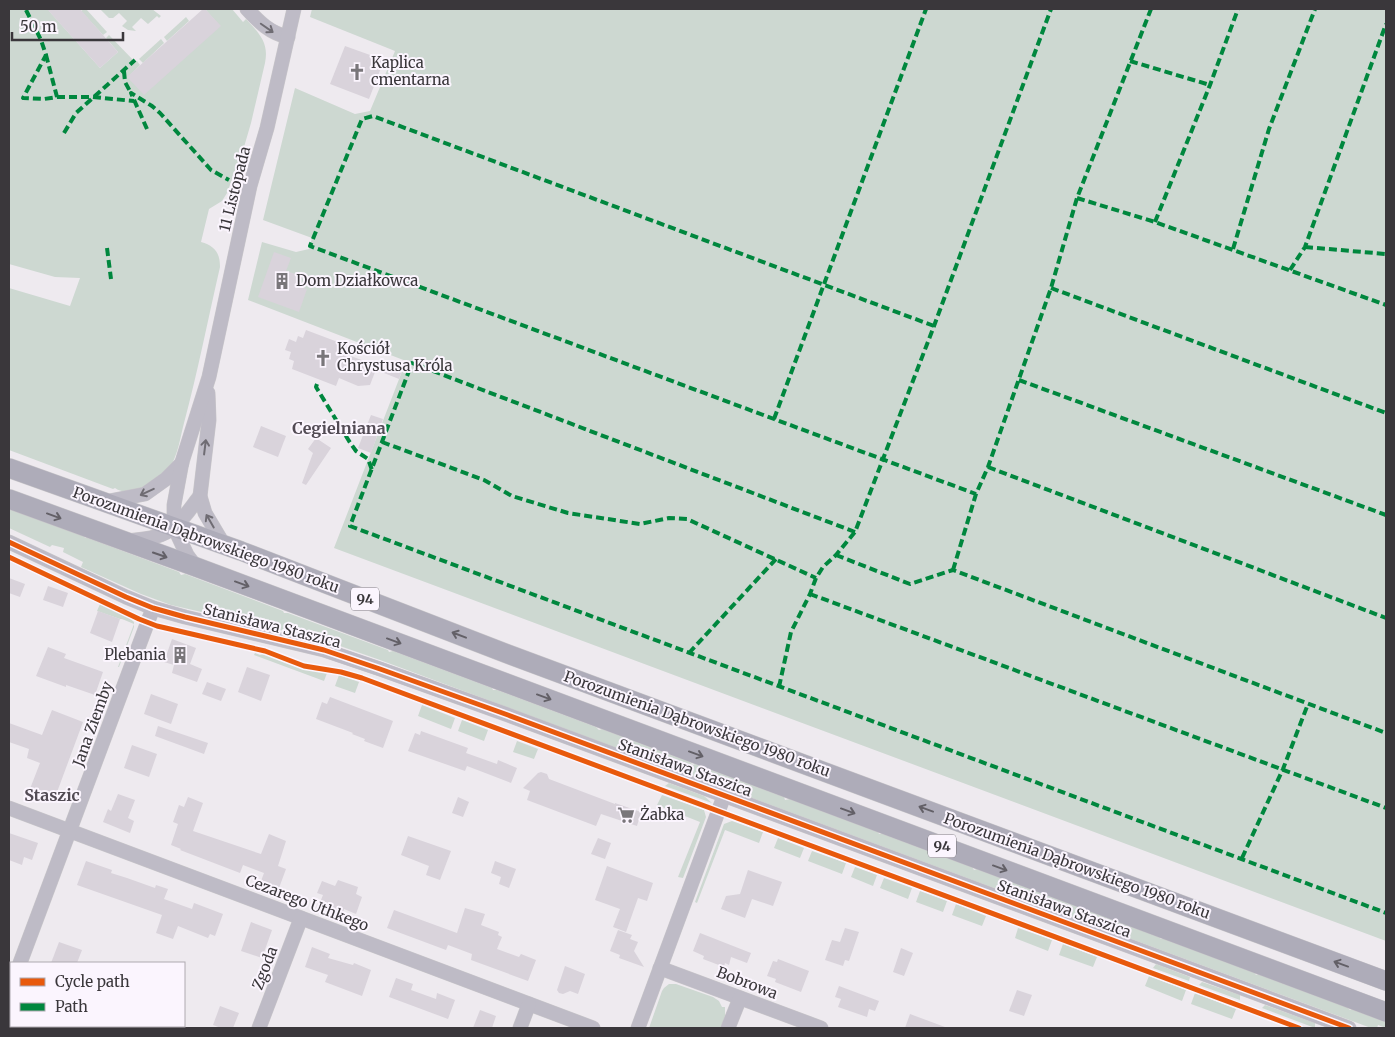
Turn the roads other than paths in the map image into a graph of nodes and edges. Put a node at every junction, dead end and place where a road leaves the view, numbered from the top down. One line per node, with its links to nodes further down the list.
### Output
1 (247, 9): 3 (street, one-way to 3)
2 (294, 9): 3 (street, 11 Listopada)
3 (288, 37): 4 (street, 11 Listopada)
4 (208, 377): 5 (street, 11 Listopada); 7 (street, 11 Listopada, one-way to 4)
5 (182, 462): 9 (street, one-way to 9); 10 (street, 11 Listopada)
6 (9, 468): 9 (main road, Porozumienia Dąbrowskiego 1980 roku / 94)
7 (200, 496): 10 (street); 13 (street, one-way to 7)
8 (9, 499): 12 (main road, Porozumienia Dąbrowskiego 1980 roku / 94, one-way to 12)
9 (102, 502): 10 (main road, Porozumienia Dąbrowskiego 1980 roku / 94)
10 (174, 527): 12 (street); 13 (main road, Porozumienia Dąbrowskiego 1980 roku / 94); 14 (street)
11 (9, 542): 15 (street, Stanisława Staszica)
12 (124, 542): 14 (main road, Porozumienia Dąbrowskiego 1980 roku / 94, one-way to 14)
13 (224, 545): 22 (main road, Porozumienia Dąbrowskiego 1980 roku / 94, one-way to 13)
14 (196, 567): 25 (main road, Porozumienia Dąbrowskiego 1980 roku / 94, one-way to 25)
15 (153, 608): 16 (street, Stanisława Staszica); 18 (street, Jana Ziemby)
16 (724, 796): 21 (street); 32 (street, Stanisława Staszica)
17 (9, 808): 18 (street, Cezarego Uthkego)
18 (70, 831): 19 (street, Cezarego Uthkego); 20 (street, Jana Ziemby)
19 (301, 918): 24 (street, Cezarego Uthkego); 26 (street, Zgoda)
20 (20, 962)
21 (660, 968): 23 (street, Bobrowa); 29 (street)
22 (1386, 981)
23 (740, 998): 30 (street); 31 (street, Bobrowa)
24 (529, 1004): 27 (street); 28 (street, Cezarego Uthkego)
25 (1386, 1012)
26 (260, 1028)
27 (520, 1028)
28 (593, 1028)
29 (638, 1028)
30 (728, 1028)
31 (821, 1028)
32 (1349, 1028)

